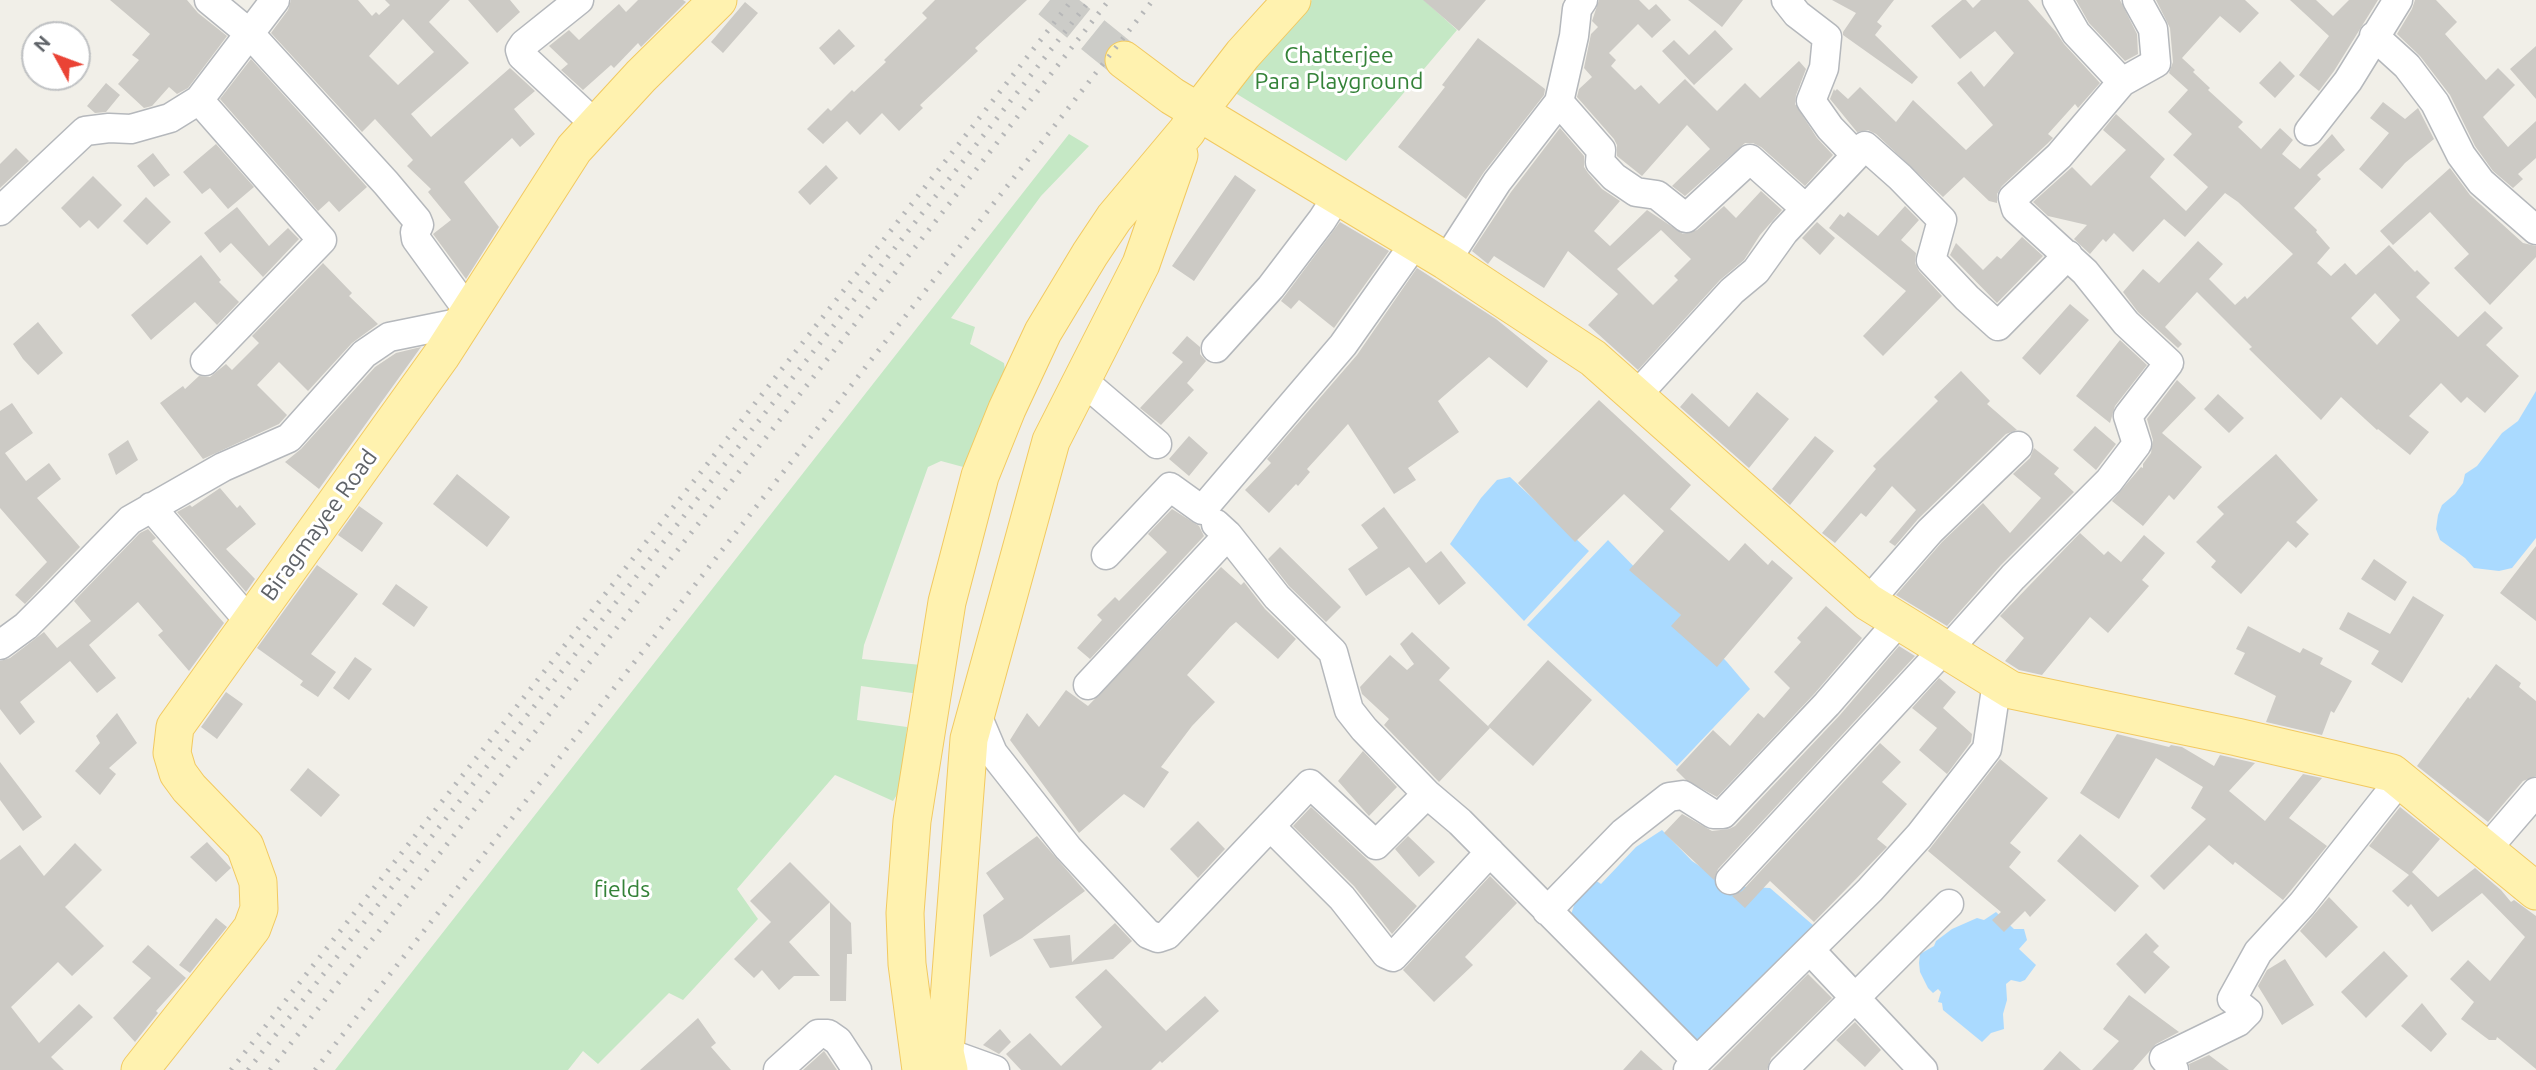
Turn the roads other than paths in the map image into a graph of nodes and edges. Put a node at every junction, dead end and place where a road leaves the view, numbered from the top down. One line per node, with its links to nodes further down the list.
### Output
1 (209, 0): 11 (street)
2 (275, 0): 11 (street)
3 (579, 0): 18 (street)
4 (1292, 0): 17 (main road)
5 (1583, 0): 16 (street)
6 (1786, 0): 20 (street)
7 (2057, 0): 14 (street)
8 (2137, 0): 14 (street)
9 (2398, 0): 12 (street)
10 (713, 2): 18 (main road, Biragmayee Road)
11 (249, 33): 15 (street); 27 (street)
12 (2374, 36): 19 (street); 24 (street)
13 (1124, 60): 17 (main road)
14 (2122, 82): 26 (street)
15 (199, 100): 23 (street); 29 (street)
16 (1559, 102): 22 (street); 25 (street)
17 (1193, 122): 21 (main road); 30 (main road); 58 (main road)
18 (596, 125): 27 (main road, Biragmayee Road)
19 (2309, 131)
20 (1856, 155): 22 (street); 26 (street)
21 (1338, 195): 25 (main road); 28 (street)
22 (1805, 208): 31 (street)
23 (0, 211)
24 (2536, 230)
25 (1430, 252): 31 (main road); 35 (street)
26 (2068, 255): 42 (street)
27 (466, 317): 34 (street); 39 (main road, Biragmayee Road)
28 (1216, 348)
29 (205, 361)
30 (1083, 380): 32 (street); 45 (main road)
31 (1636, 396): 38 (main road)
32 (1157, 444)
33 (2018, 446): 38 (street)
34 (151, 507): 39 (street); 41 (street)
35 (1202, 510): 36 (street); 37 (street)
36 (1228, 535): 44 (street); 48 (street)
37 (1106, 555)
38 (1868, 602): 40 (main road)
39 (249, 621): 61 (main road, Biragmayee Road)
40 (1899, 621): 42 (main road); 55 (street)
41 (0, 645)
42 (1937, 645): 43 (main road); 52 (street)
43 (1997, 682): 46 (main road); 56 (street)
44 (1088, 685)
45 (976, 713): 49 (street); 58 (main road)
46 (2400, 780): 50 (main road); 60 (street)
47 (2536, 792): 50 (street)
48 (1427, 794): 49 (street); 51 (street)
49 (1270, 826): 51 (street)
50 (2486, 850): 53 (main road)
51 (1490, 852): 55 (street)
52 (1730, 880)
53 (2536, 891)
54 (1949, 904): 57 (street)
55 (1547, 911): 59 (street)
56 (1810, 950): 57 (street); 59 (street)
57 (1854, 997): 65 (street); 66 (street)
58 (939, 1064): 64 (street)
59 (1693, 1065)
60 (2162, 1066)
61 (140, 1070)
62 (778, 1070): 63 (street)
63 (857, 1070)
64 (995, 1070)
65 (1783, 1070)
66 (1923, 1070)

